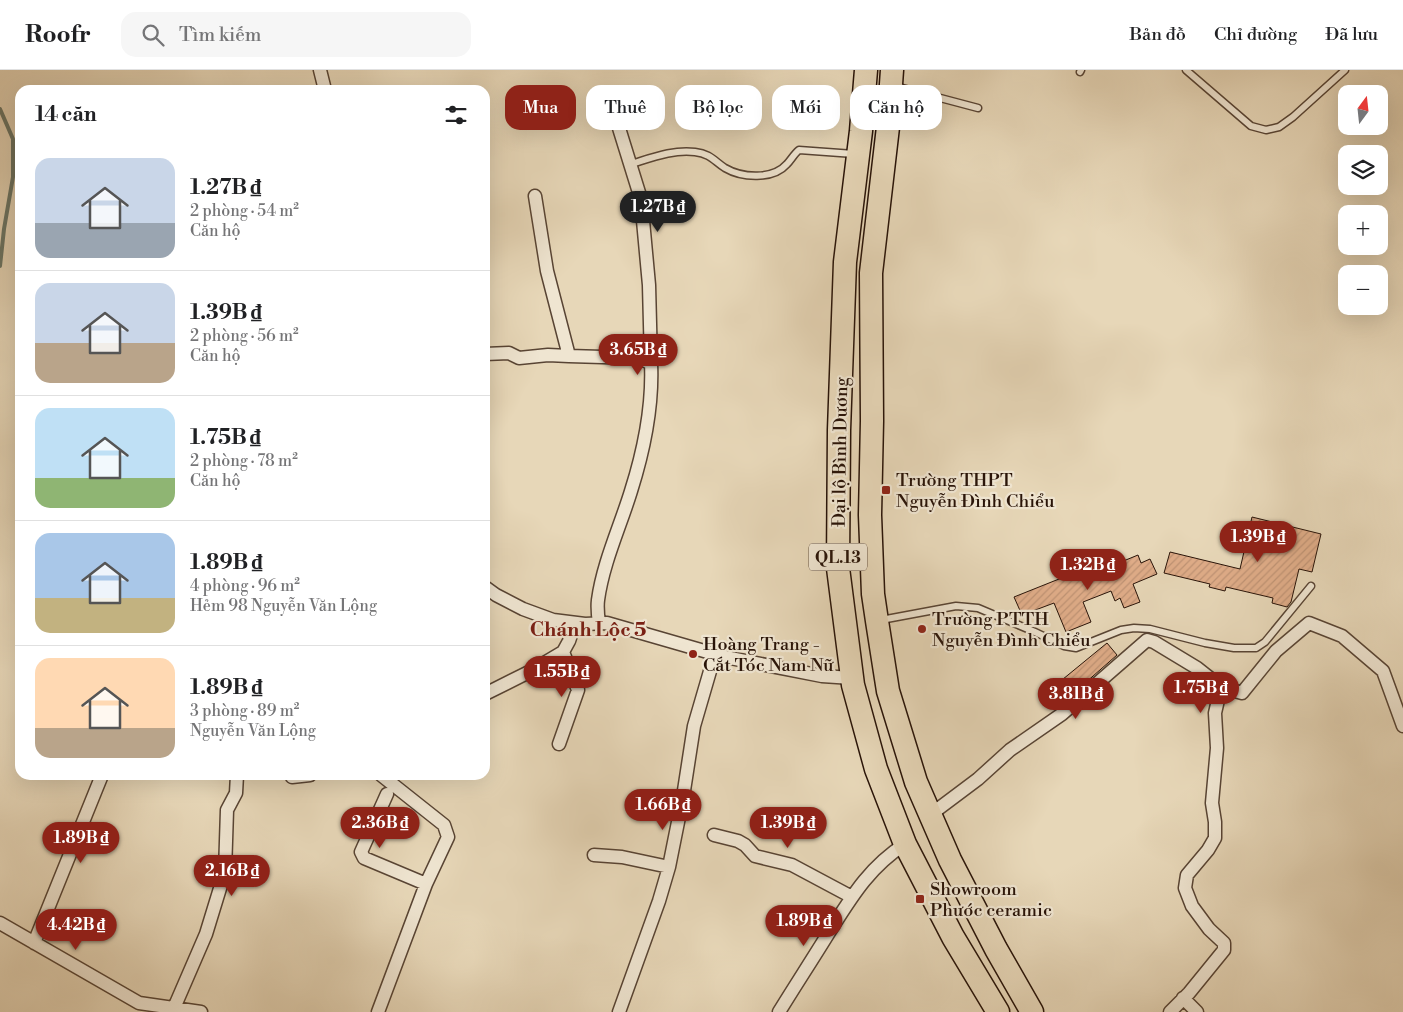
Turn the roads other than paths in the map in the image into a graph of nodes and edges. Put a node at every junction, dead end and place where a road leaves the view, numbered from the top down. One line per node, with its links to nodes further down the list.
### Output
1 (320, 70): 6 (street)
2 (866, 70): 9 (highway, Đại lộ Bình Dương / QL.13)
3 (1186, 70): 4 (lane)
4 (1345, 70)
5 (892, 78): 7 (lane); 17 (highway, Đại lộ Bình Dương / QL.13)
6 (324, 85)
7 (978, 108)
8 (620, 130): 10 (street)
9 (858, 154): 10 (lane); 22 (highway, Đại lộ Bình Dương / QL.13)
10 (631, 164): 14 (street)
11 (535, 196): 13 (street)
12 (490, 354): 13 (street)
13 (569, 356): 14 (street)
14 (651, 363): 19 (street)
15 (1311, 586): 17 (lane)
16 (490, 590): 18 (street)
17 (877, 621): 31 (highway, Đại lộ Bình Dương / QL.13)
18 (575, 623): 19 (street); 20 (street)
19 (598, 623): 21 (street)
20 (563, 652): 24 (street); 26 (street)
21 (714, 654): 22 (street); 35 (street)
22 (852, 678): 33 (highway, Đại lộ Bình Dương / QL.13)
23 (1221, 687): 25 (street); 31 (street); 40 (street)
24 (490, 692)
25 (1403, 726)
26 (559, 744)
27 (100, 780): 39 (street)
28 (236, 780): 42 (street)
29 (387, 780): 36 (street)
30 (387, 794): 36 (street)
31 (933, 823): 33 (highway); 48 (highway, Đại lộ Bình Dương / QL.13)
32 (714, 835): 37 (street)
33 (905, 844): 37 (street); 47 (highway, Đại lộ Bình Dương / QL.13)
34 (594, 855): 35 (street)
35 (669, 867): 45 (street)
36 (426, 884): 44 (street)
37 (852, 897): 46 (street)
38 (0, 922): 39 (street)
39 (34, 943): 41 (street)
40 (1184, 998): 49 (street); 50 (street)
41 (138, 1008): 42 (street)
42 (174, 1008): 43 (street)
43 (202, 1012)
44 (378, 1012)
45 (619, 1012)
46 (778, 1012)
47 (998, 1012)
48 (1032, 1012)
49 (1170, 1012)
50 (1197, 1012)

